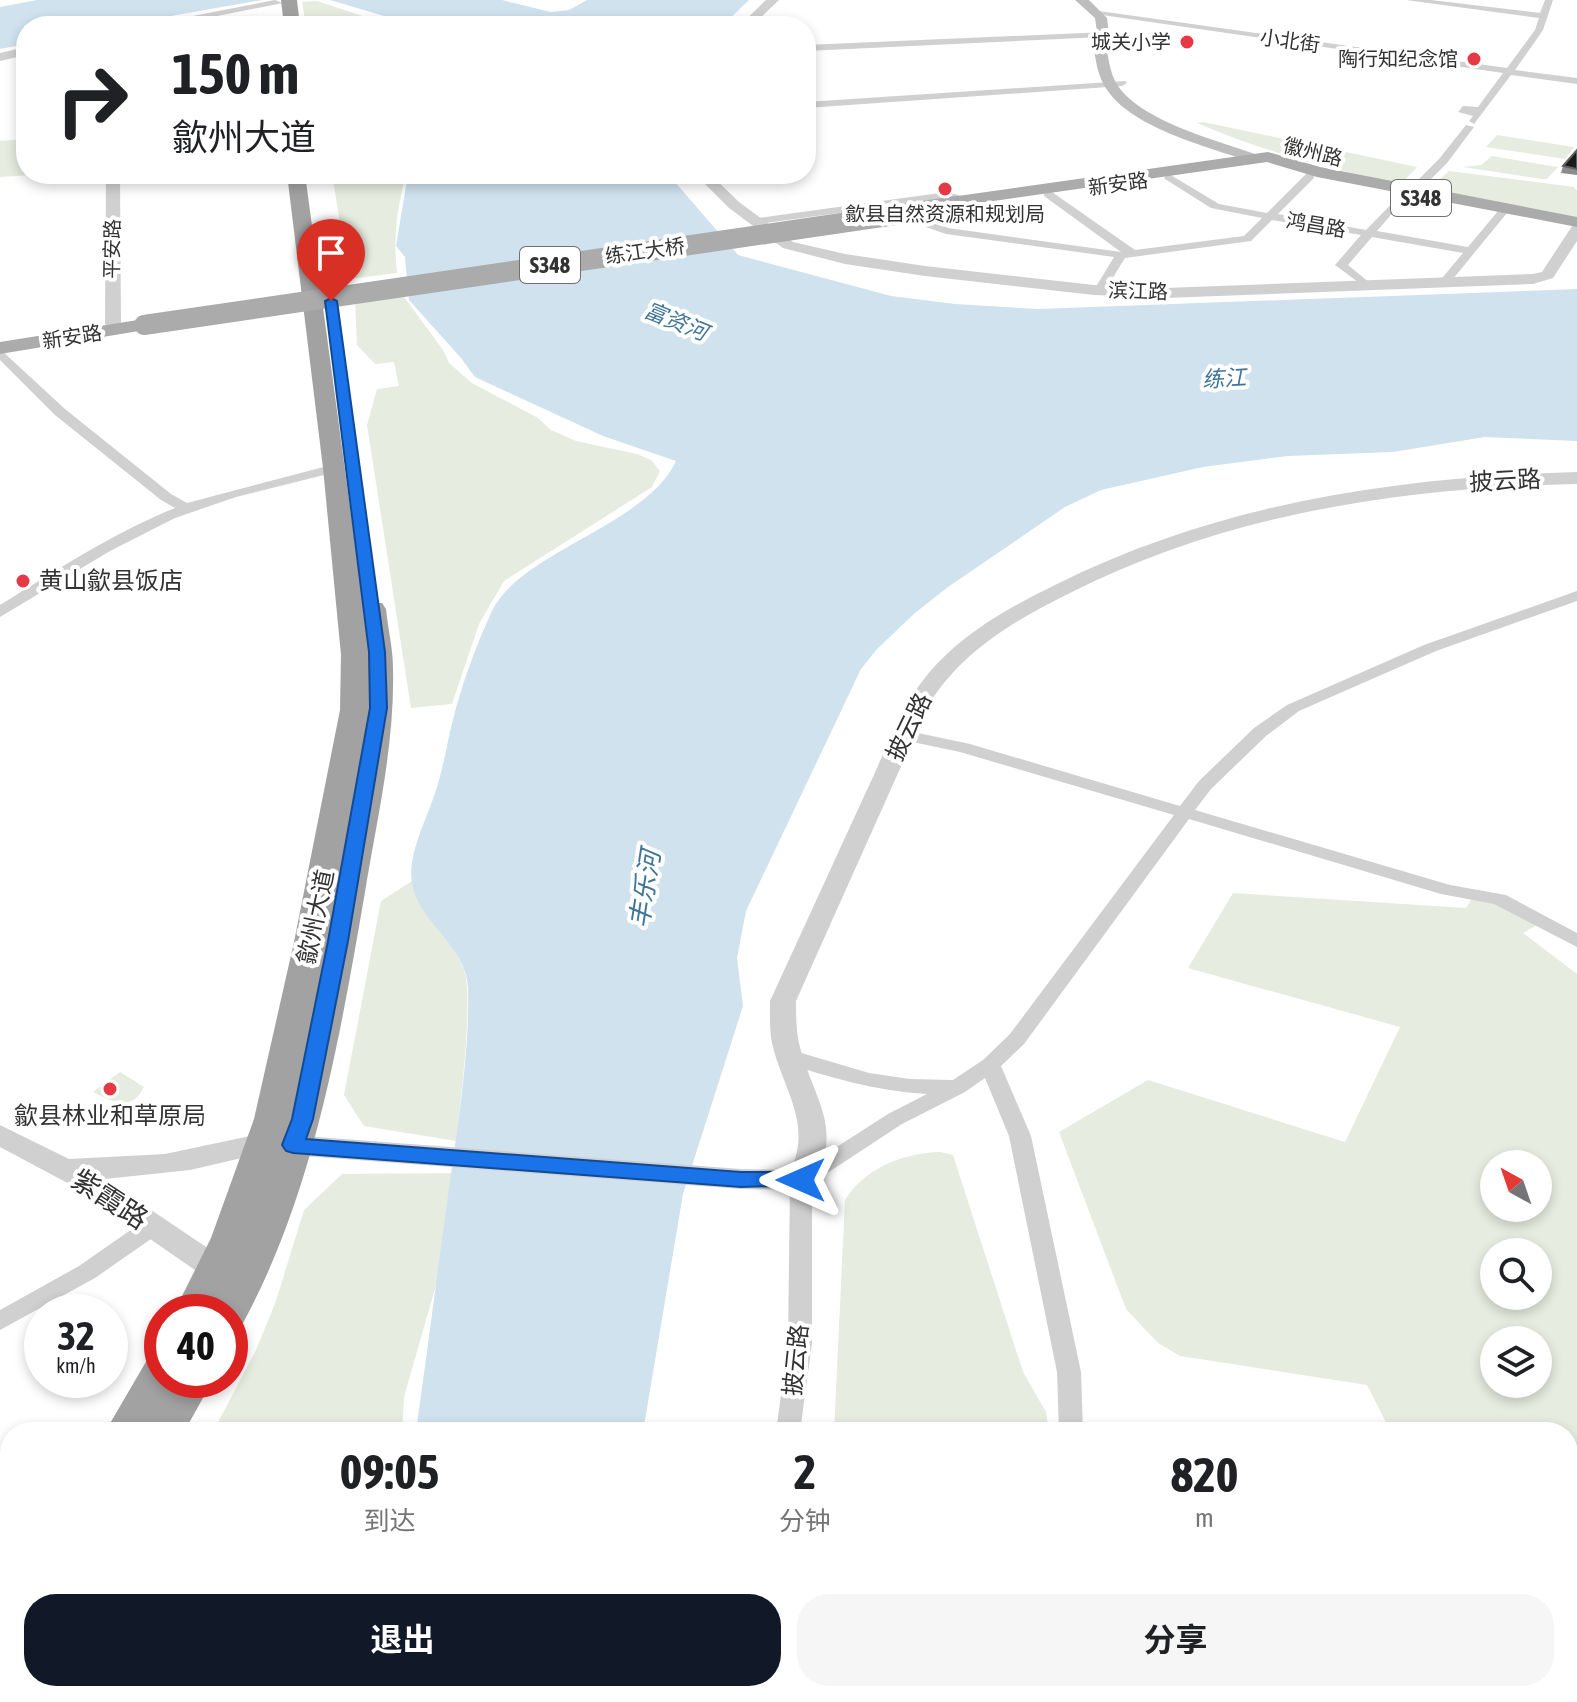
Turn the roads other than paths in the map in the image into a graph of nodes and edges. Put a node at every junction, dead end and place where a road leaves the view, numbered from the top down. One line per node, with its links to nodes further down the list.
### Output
1 (773, 0): 8 (street)
2 (1081, 0): 6 (main road)
3 (1410, 0): 9 (street)
4 (1549, 0): 9 (street)
5 (281, 1): 7 (street)
6 (1099, 14): 10 (main road); 12 (street, 小北街)
7 (201, 16)
8 (756, 16)
9 (1544, 16): 12 (street)
10 (1103, 34): 11 (street); 13 (main road)
11 (816, 48)
12 (1506, 71): 14 (street, 小北街); 23 (street)
13 (1115, 80): 15 (street); 16 (main road, 徽州路)
14 (1577, 81)
15 (816, 101)
16 (1267, 160): 17 (main road, 徽州路 / S348); 18 (main road, 新安路 / S348); 23 (main road, 徽州路 / S348); 26 (main road, 新安路 / S348)
17 (1310, 176): 23 (main road, 徽州路 / S348); 28 (street)
18 (1169, 177): 24 (main road, 新安路 / S348); 28 (street, 鸿昌路)
19 (113, 184): 38 (street, 平安路)
20 (297, 184): 41 (highway, 歙州大道)
21 (313, 184): 53 (highway, 歙州大道)
22 (712, 184): 29 (street, 滨江路)
23 (1408, 192): 27 (main road, 徽州路 / S348); 30 (main road, 徽州路 / S348); 31 (street)
24 (1048, 194): 26 (main road, 新安路 / S348); 33 (street)
25 (900, 202): 26 (street); 29 (street); 33 (street)
26 (959, 202): 37 (main road, 练江大桥 / S348, bridge)
27 (1502, 213): 30 (main road, 徽州路 / S348); 32 (street)
28 (1269, 217): 31 (street, 鸿昌路); 33 (street)
29 (758, 221): 36 (street, 滨江路)
30 (1577, 226): 34 (street, 滨江路)
31 (1369, 234): 32 (street, 鸿昌路); 35 (street)
32 (1470, 251): 34 (street)
33 (1128, 254): 36 (street)
34 (1444, 283): 35 (street, 滨江路)
35 (1366, 285): 36 (street, 滨江路)
36 (1100, 290)
37 (144, 322): 38 (main road, 新安路 / S348); 40 (main road, 新安路 / S348)
38 (113, 324): 39 (main road, 新安路 / S348)
39 (0, 342)
40 (0, 350): 43 (street)
41 (335, 468): 43 (street); 53 (highway, 歙州大道)
42 (1577, 478): 46 (street, 披云路)
43 (186, 508): 45 (street)
44 (1577, 596): 47 (street)
45 (0, 612)
46 (904, 735): 47 (street); 49 (street, 披云路)
47 (1185, 812): 48 (street); 50 (street)
48 (1577, 941)
49 (788, 1056): 51 (street); 55 (street, 披云路)
50 (990, 1065): 51 (street); 66 (street)
51 (958, 1087): 55 (street)
52 (0, 1135): 54 (street, 紫霞路)
53 (279, 1144): 54 (street); 55 (street); 57 (highway, 歙州大道); 59 (highway, 歙州大道)
54 (64, 1169): 56 (street, 紫霞路)
55 (801, 1180): 65 (street, 披云路)
56 (153, 1226): 57 (street, 紫霞路); 60 (street)
57 (216, 1269): 58 (highway, 歙州大道)
58 (204, 1294)
59 (236, 1294)
60 (0, 1321)
61 (147, 1398): 63 (highway)
62 (182, 1398): 64 (highway)
63 (133, 1422)
64 (168, 1422)
65 (789, 1422)
66 (1071, 1422)

